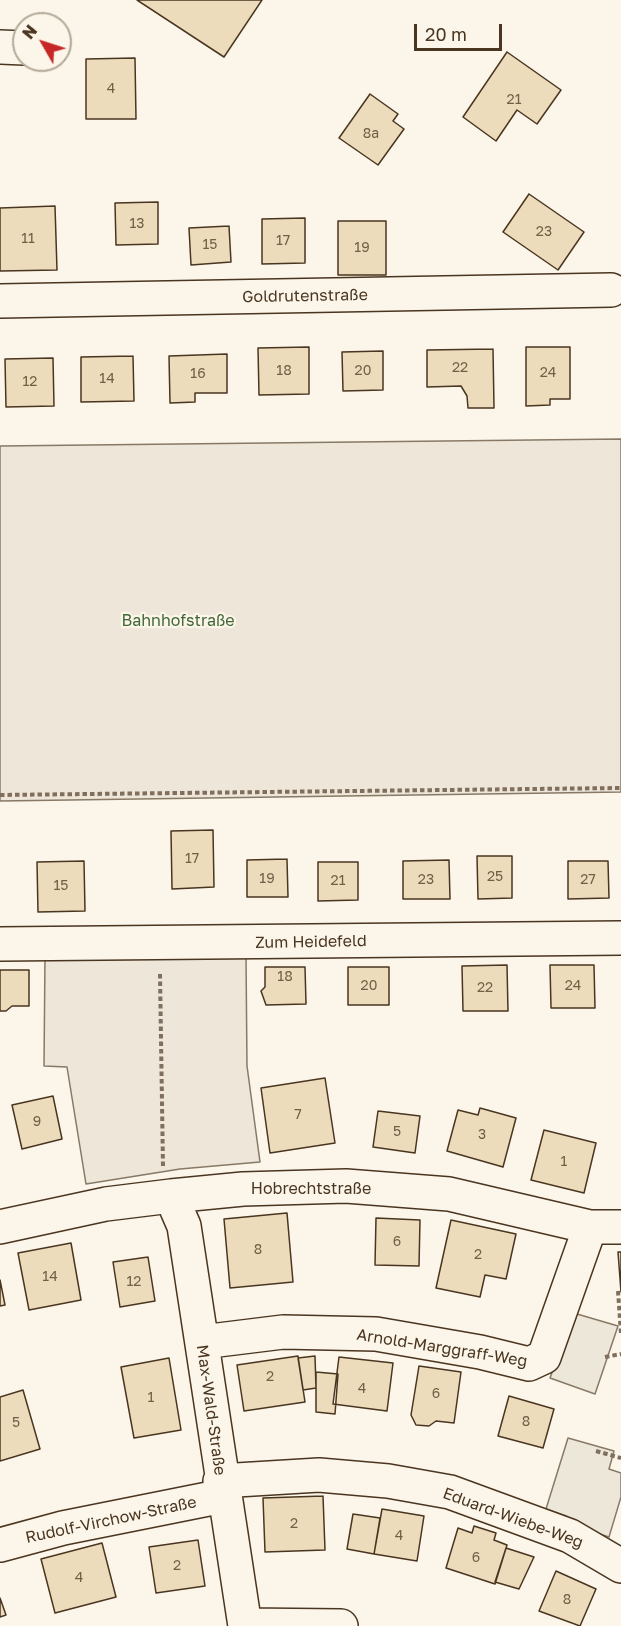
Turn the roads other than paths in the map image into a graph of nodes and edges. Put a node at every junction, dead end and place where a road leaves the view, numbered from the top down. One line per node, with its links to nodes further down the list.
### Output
1 (611, 290): 2 (street, Goldrutenstraße)
2 (0, 301)
3 (621, 938): 4 (street, Zum Heidefeld)
4 (0, 944)
5 (171, 1196): 6 (street, Hobrechtstraße); 7 (street, Hobrechtstraße); 8 (street, Max-Wald-Straße)
6 (0, 1227)
7 (606, 1227): 8 (street, Arnold-Marggraff-Weg)
8 (202, 1342): 9 (street, Max-Wald-Straße)
9 (222, 1488): 10 (street, Rudolf-Virchow-Straße); 11 (street, Eduard-Wiebe-Weg); 12 (street, Max-Wald-Straße)
10 (0, 1545)
11 (621, 1566)
12 (245, 1625): 13 (street)
13 (341, 1626)

